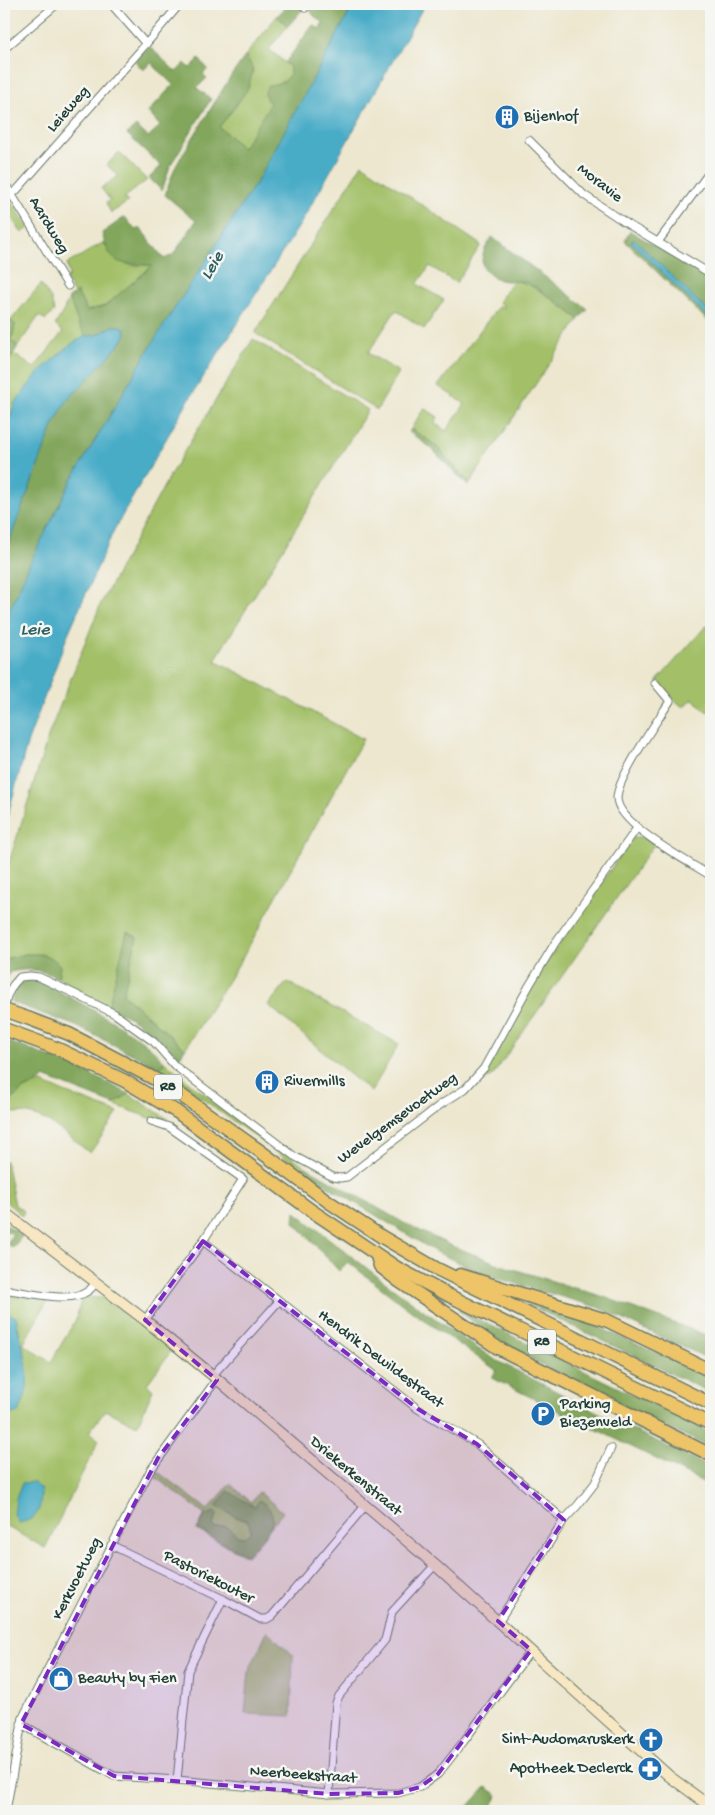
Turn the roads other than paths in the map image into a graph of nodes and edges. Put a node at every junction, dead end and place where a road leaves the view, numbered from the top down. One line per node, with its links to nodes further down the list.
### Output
1 (58, 4): 5 (street)
2 (112, 4): 4 (street)
3 (180, 4): 4 (street, Leieweg)
4 (146, 44): 9 (street, Leieweg)
5 (4, 49)
6 (529, 140): 10 (street, Moravie)
7 (711, 170): 10 (street)
8 (4, 182): 9 (street, Aardweg)
9 (12, 194): 12 (street, Aardweg)
10 (658, 242): 11 (street, Moravie)
11 (711, 274)
12 (68, 286)
13 (655, 683): 14 (street)
14 (637, 828): 15 (street); 16 (street, Wevelgemsevoetweg)
15 (711, 876)
16 (4, 1011): 22 (highway, R8, bridge)
17 (4, 1030): 21 (highway, R8)
18 (152, 1121): 20 (street)
19 (4, 1212): 23 (street, Driekerkenstraat)
20 (203, 1241): 25 (street, Hendrik Dewildestraat); 26 (street)
21 (376, 1254): 30 (highway, R8); 32 (highway)
22 (437, 1269): 27 (highway); 29 (highway, R8)
23 (96, 1283): 24 (street); 26 (street, Driekerkenstraat)
24 (4, 1289)
25 (279, 1301): 28 (street, Kerkvoetweg); 34 (street, Hendrik Dewildestraat)
26 (144, 1320): 28 (street, Driekerkenstraat)
27 (711, 1371)
28 (215, 1378): 33 (street, Driekerkenstraat); 35 (street, Kerkvoetweg)
29 (711, 1404)
30 (711, 1424)
31 (611, 1448): 34 (street)
32 (711, 1455)
33 (365, 1506): 36 (street, Driekerkenstraat); 37 (street, Pastoriekouter)
34 (564, 1520): 38 (street)
35 (111, 1545): 37 (street, Pastoriekouter); 40 (street, Kerkvoetweg)
36 (435, 1565): 38 (street, Driekerkenstraat); 42 (street)
37 (222, 1599): 41 (street)
38 (498, 1622): 39 (street, Driekerkenstraat)
39 (531, 1650): 42 (street, Neerbeekstraat); 43 (street, Driekerkenstraat)
40 (21, 1724): 41 (street, Neerbeekstraat); 44 (street, Kerkvoetweg)
41 (177, 1780): 42 (street, Neerbeekstraat)
42 (329, 1794)
43 (711, 1807)
44 (6, 1811)

